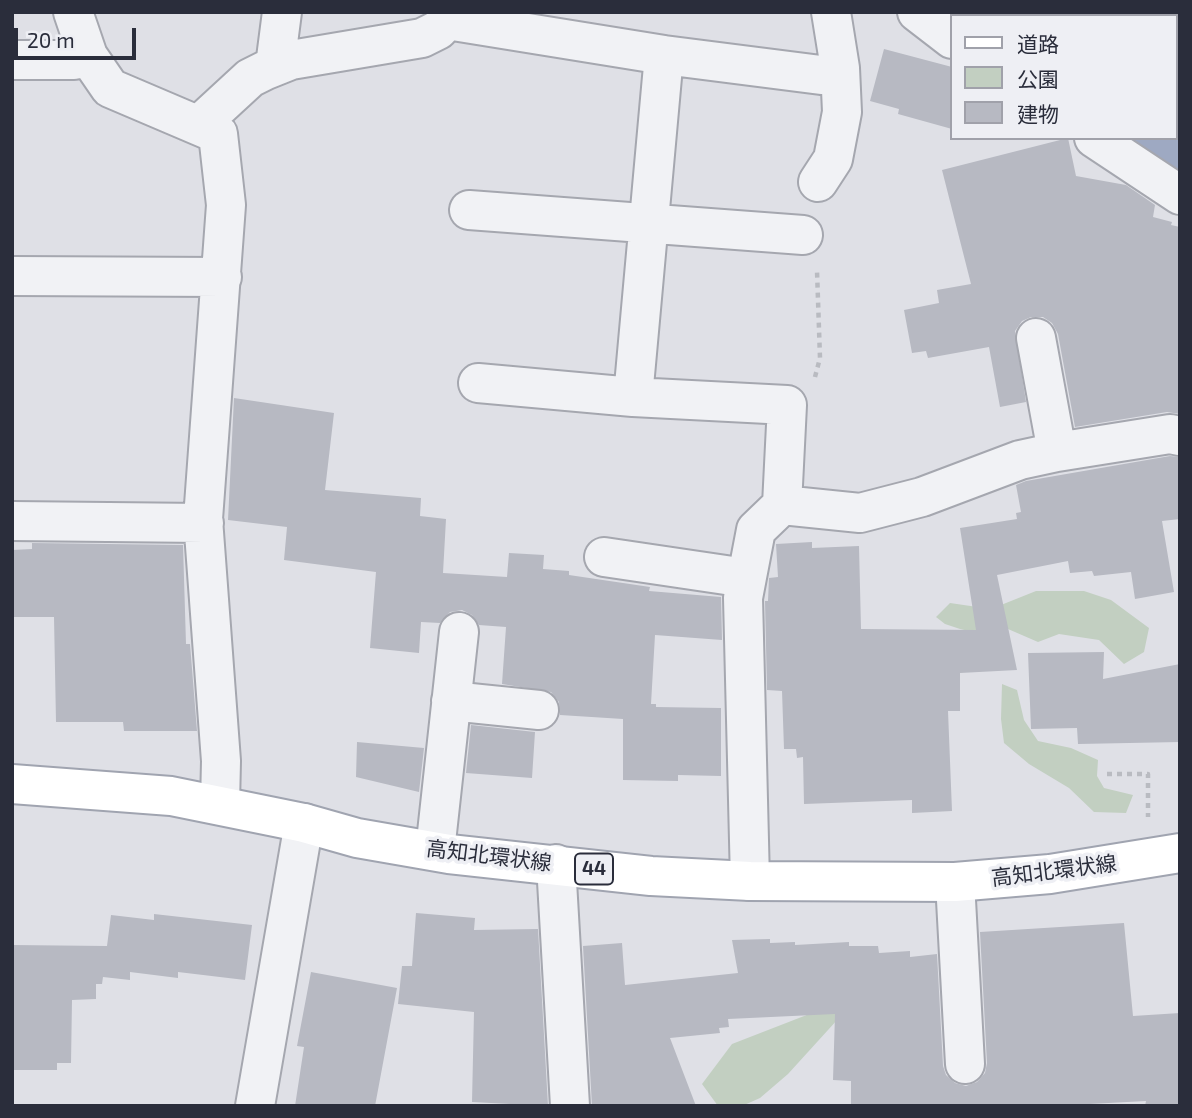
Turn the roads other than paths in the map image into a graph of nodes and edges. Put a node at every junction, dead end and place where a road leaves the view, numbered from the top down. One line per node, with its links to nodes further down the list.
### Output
1 (73, 12): 8 (street)
2 (282, 12): 10 (street)
3 (831, 12): 11 (street)
4 (917, 12): 6 (street)
5 (451, 16): 7 (street); 10 (street)
6 (950, 37)
7 (664, 55): 11 (street); 17 (street)
8 (88, 56): 9 (street); 12 (street)
9 (12, 60)
10 (275, 66): 12 (street)
11 (840, 68): 14 (street)
12 (199, 125): 20 (street)
13 (1097, 140): 15 (street)
14 (818, 182)
15 (1180, 195)
16 (469, 210): 17 (street)
17 (649, 224): 18 (street); 23 (street)
18 (810, 250)
19 (12, 276): 20 (street)
20 (222, 277): 28 (street)
21 (1036, 338): 25 (street)
22 (478, 383): 23 (street)
23 (633, 397): 26 (street)
24 (1180, 436): 25 (street)
25 (1057, 452): 26 (street)
26 (782, 505): 30 (street)
27 (12, 522): 28 (street)
28 (204, 523): 35 (street)
29 (604, 557): 30 (street)
30 (746, 578): 40 (street)
31 (459, 632): 32 (street)
32 (451, 701): 33 (street); 37 (street)
33 (539, 710)
34 (12, 784): 35 (main road, 高知北環状線 / 44)
35 (220, 804): 36 (main road, 高知北環状線 / 44)
36 (304, 823): 37 (main road, 高知北環状線 / 44); 43 (street)
37 (435, 851): 39 (main road, 高知北環状線 / 44)
38 (1180, 853): 41 (main road, 高知北環状線 / 44)
39 (556, 864): 40 (main road, 高知北環状線 / 44); 44 (street)
40 (750, 881): 41 (main road, 高知北環状線 / 44)
41 (954, 881): 42 (street)
42 (965, 1064)
43 (255, 1106)
44 (570, 1106)

